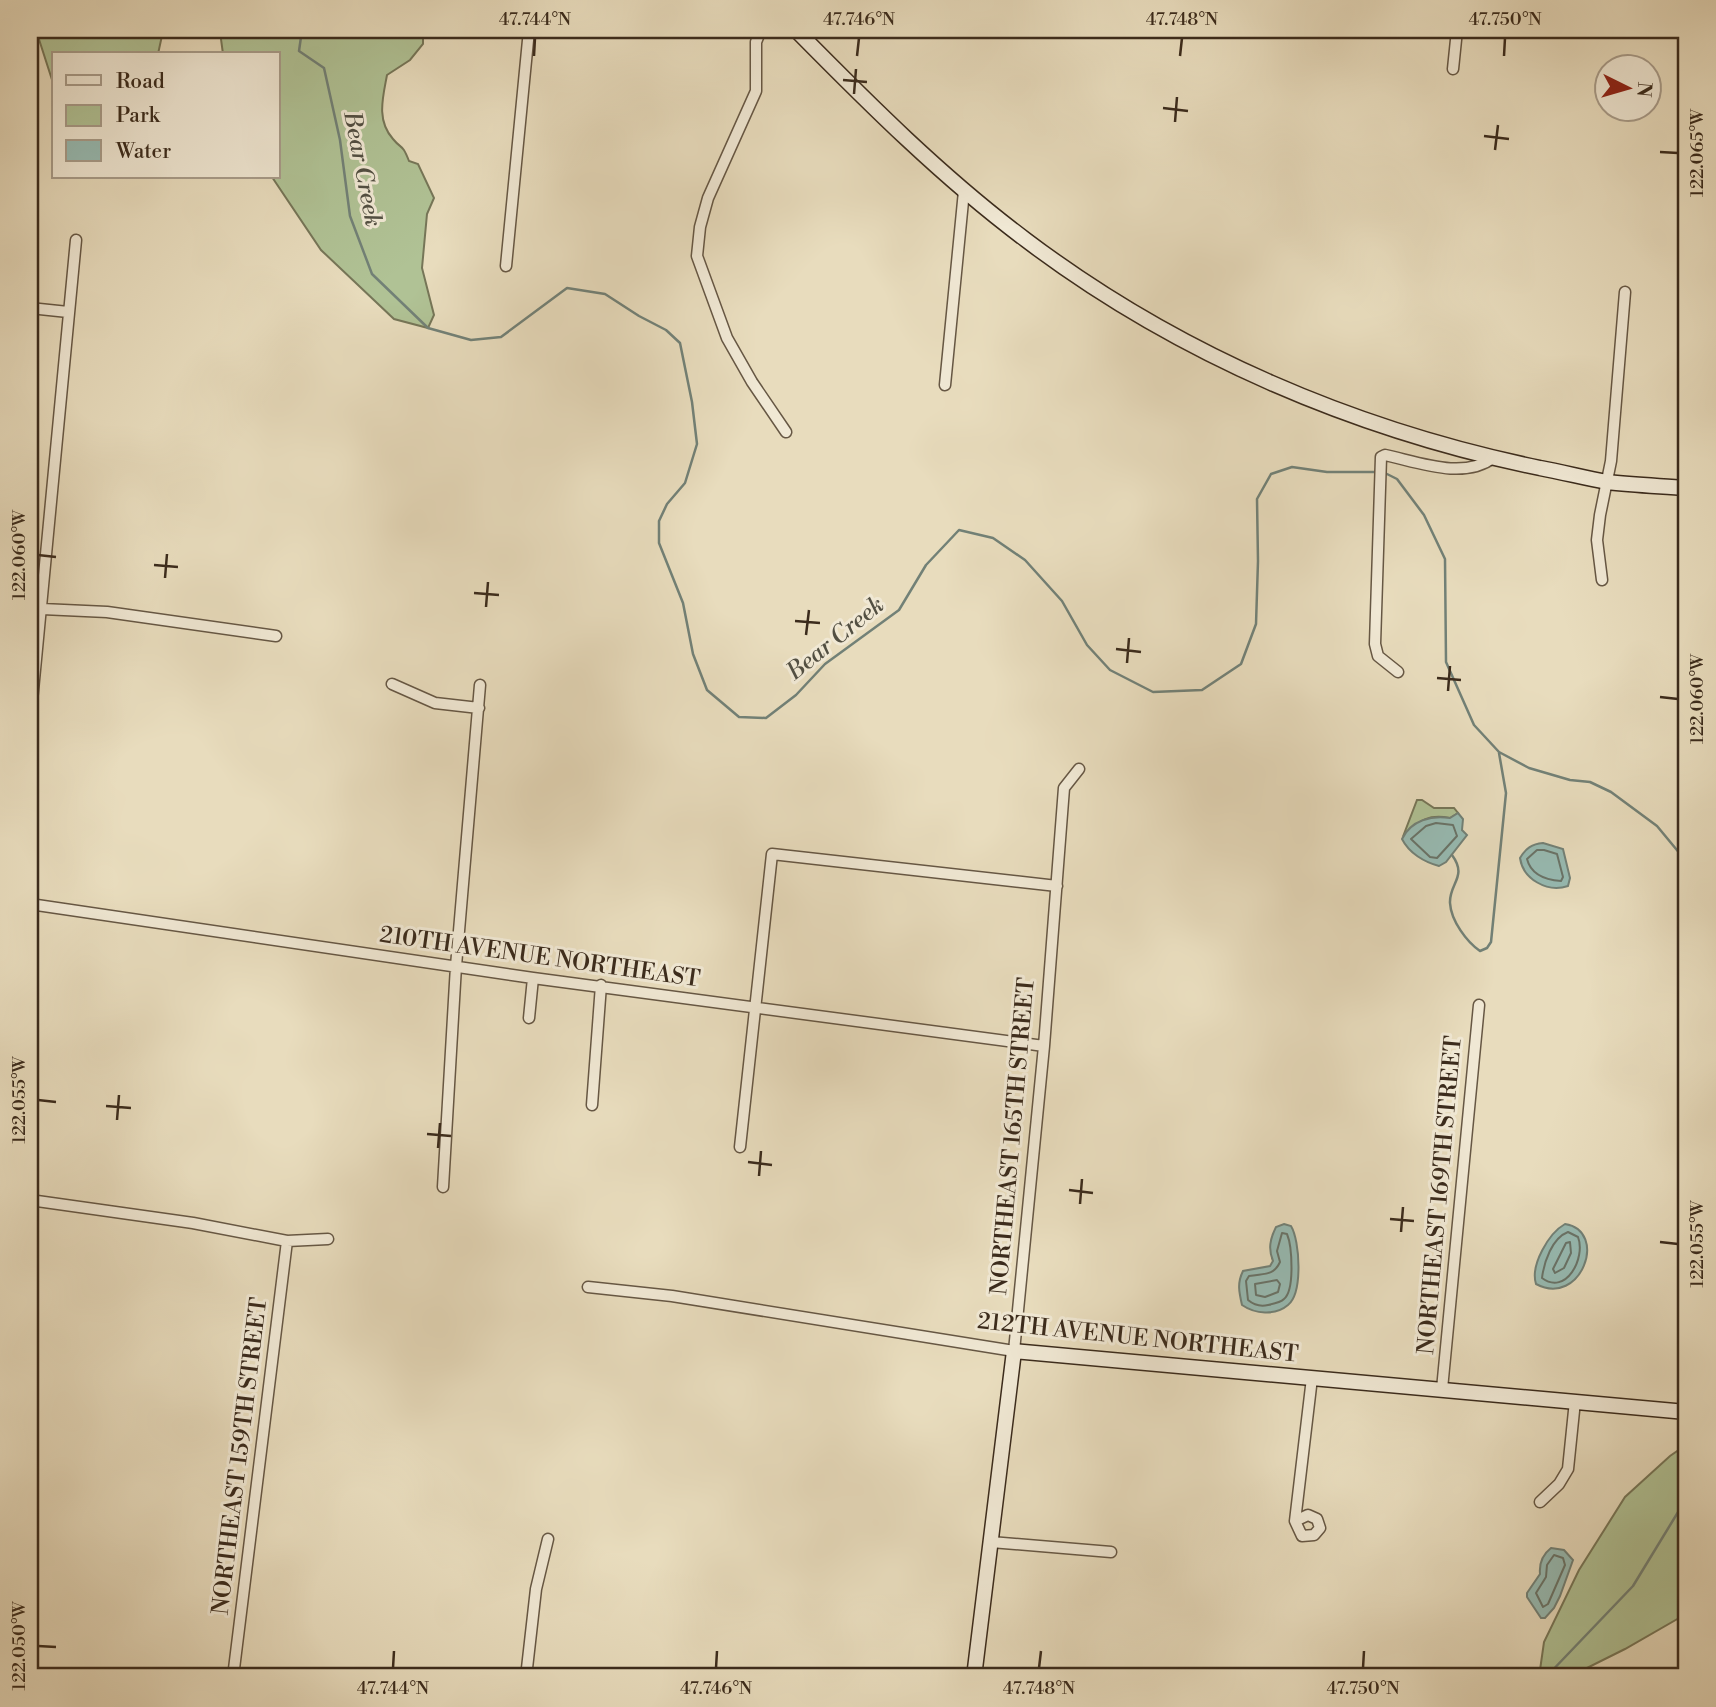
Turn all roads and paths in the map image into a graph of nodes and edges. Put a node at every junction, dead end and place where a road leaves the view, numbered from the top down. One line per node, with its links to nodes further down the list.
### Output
1 (530, 30): 8 (street)
2 (761, 30): 13 (street)
3 (796, 30): 6 (street)
4 (1457, 30): 5 (street)
5 (1453, 69)
6 (964, 191): 12 (street); 14 (street)
7 (76, 240): 11 (street)
8 (506, 266)
9 (1625, 292): 15 (street)
10 (30, 308): 11 (street)
11 (68, 312): 18 (street)
12 (945, 385)
13 (786, 432)
14 (1493, 458): 15 (street); 20 (street)
15 (1607, 482): 16 (street); 17 (street)
16 (1686, 488)
17 (1602, 580)
18 (42, 608): 19 (street); 24 (street)
19 (276, 636)
20 (1398, 672)
21 (392, 684): 23 (street)
22 (480, 685): 23 (street)
23 (479, 708): 28 (street)
24 (30, 722)
25 (1079, 769): 26 (street, NORTHEAST 165TH STREET)
26 (1058, 886): 32 (street); 34 (street, NORTHEAST 165TH STREET)
27 (30, 904): 28 (street, 210TH AVENUE NORTHEAST)
28 (456, 966): 29 (street, 210TH AVENUE NORTHEAST); 37 (street)
29 (533, 978): 30 (street, 210TH AVENUE NORTHEAST); 33 (street)
30 (601, 985): 32 (street, 210TH AVENUE NORTHEAST); 35 (street)
31 (1479, 1005): 44 (street, NORTHEAST 169TH STREET)
32 (756, 1008): 34 (street, 210TH AVENUE NORTHEAST); 36 (street)
33 (529, 1018)
34 (1044, 1046): 42 (street, NORTHEAST 165TH STREET)
35 (592, 1105)
36 (740, 1147)
37 (443, 1187)
38 (30, 1200): 40 (street)
39 (328, 1240): 40 (street)
40 (288, 1241): 52 (street, NORTHEAST 159TH STREET)
41 (588, 1287): 42 (street, 212TH AVENUE NORTHEAST)
42 (1014, 1351): 43 (street, 212TH AVENUE NORTHEAST); 50 (street, NORTHEAST 165TH STREET)
43 (1312, 1378): 44 (street, 212TH AVENUE NORTHEAST); 48 (street)
44 (1442, 1389): 45 (street, 212TH AVENUE NORTHEAST)
45 (1574, 1401): 46 (street, 212TH AVENUE NORTHEAST); 47 (street)
46 (1686, 1412)
47 (1540, 1503)
48 (1294, 1521)
49 (548, 1539): 53 (street)
50 (991, 1542): 51 (street); 54 (street, NORTHEAST 165TH STREET)
51 (1111, 1552)
52 (233, 1677)
53 (526, 1677)
54 (974, 1677)

